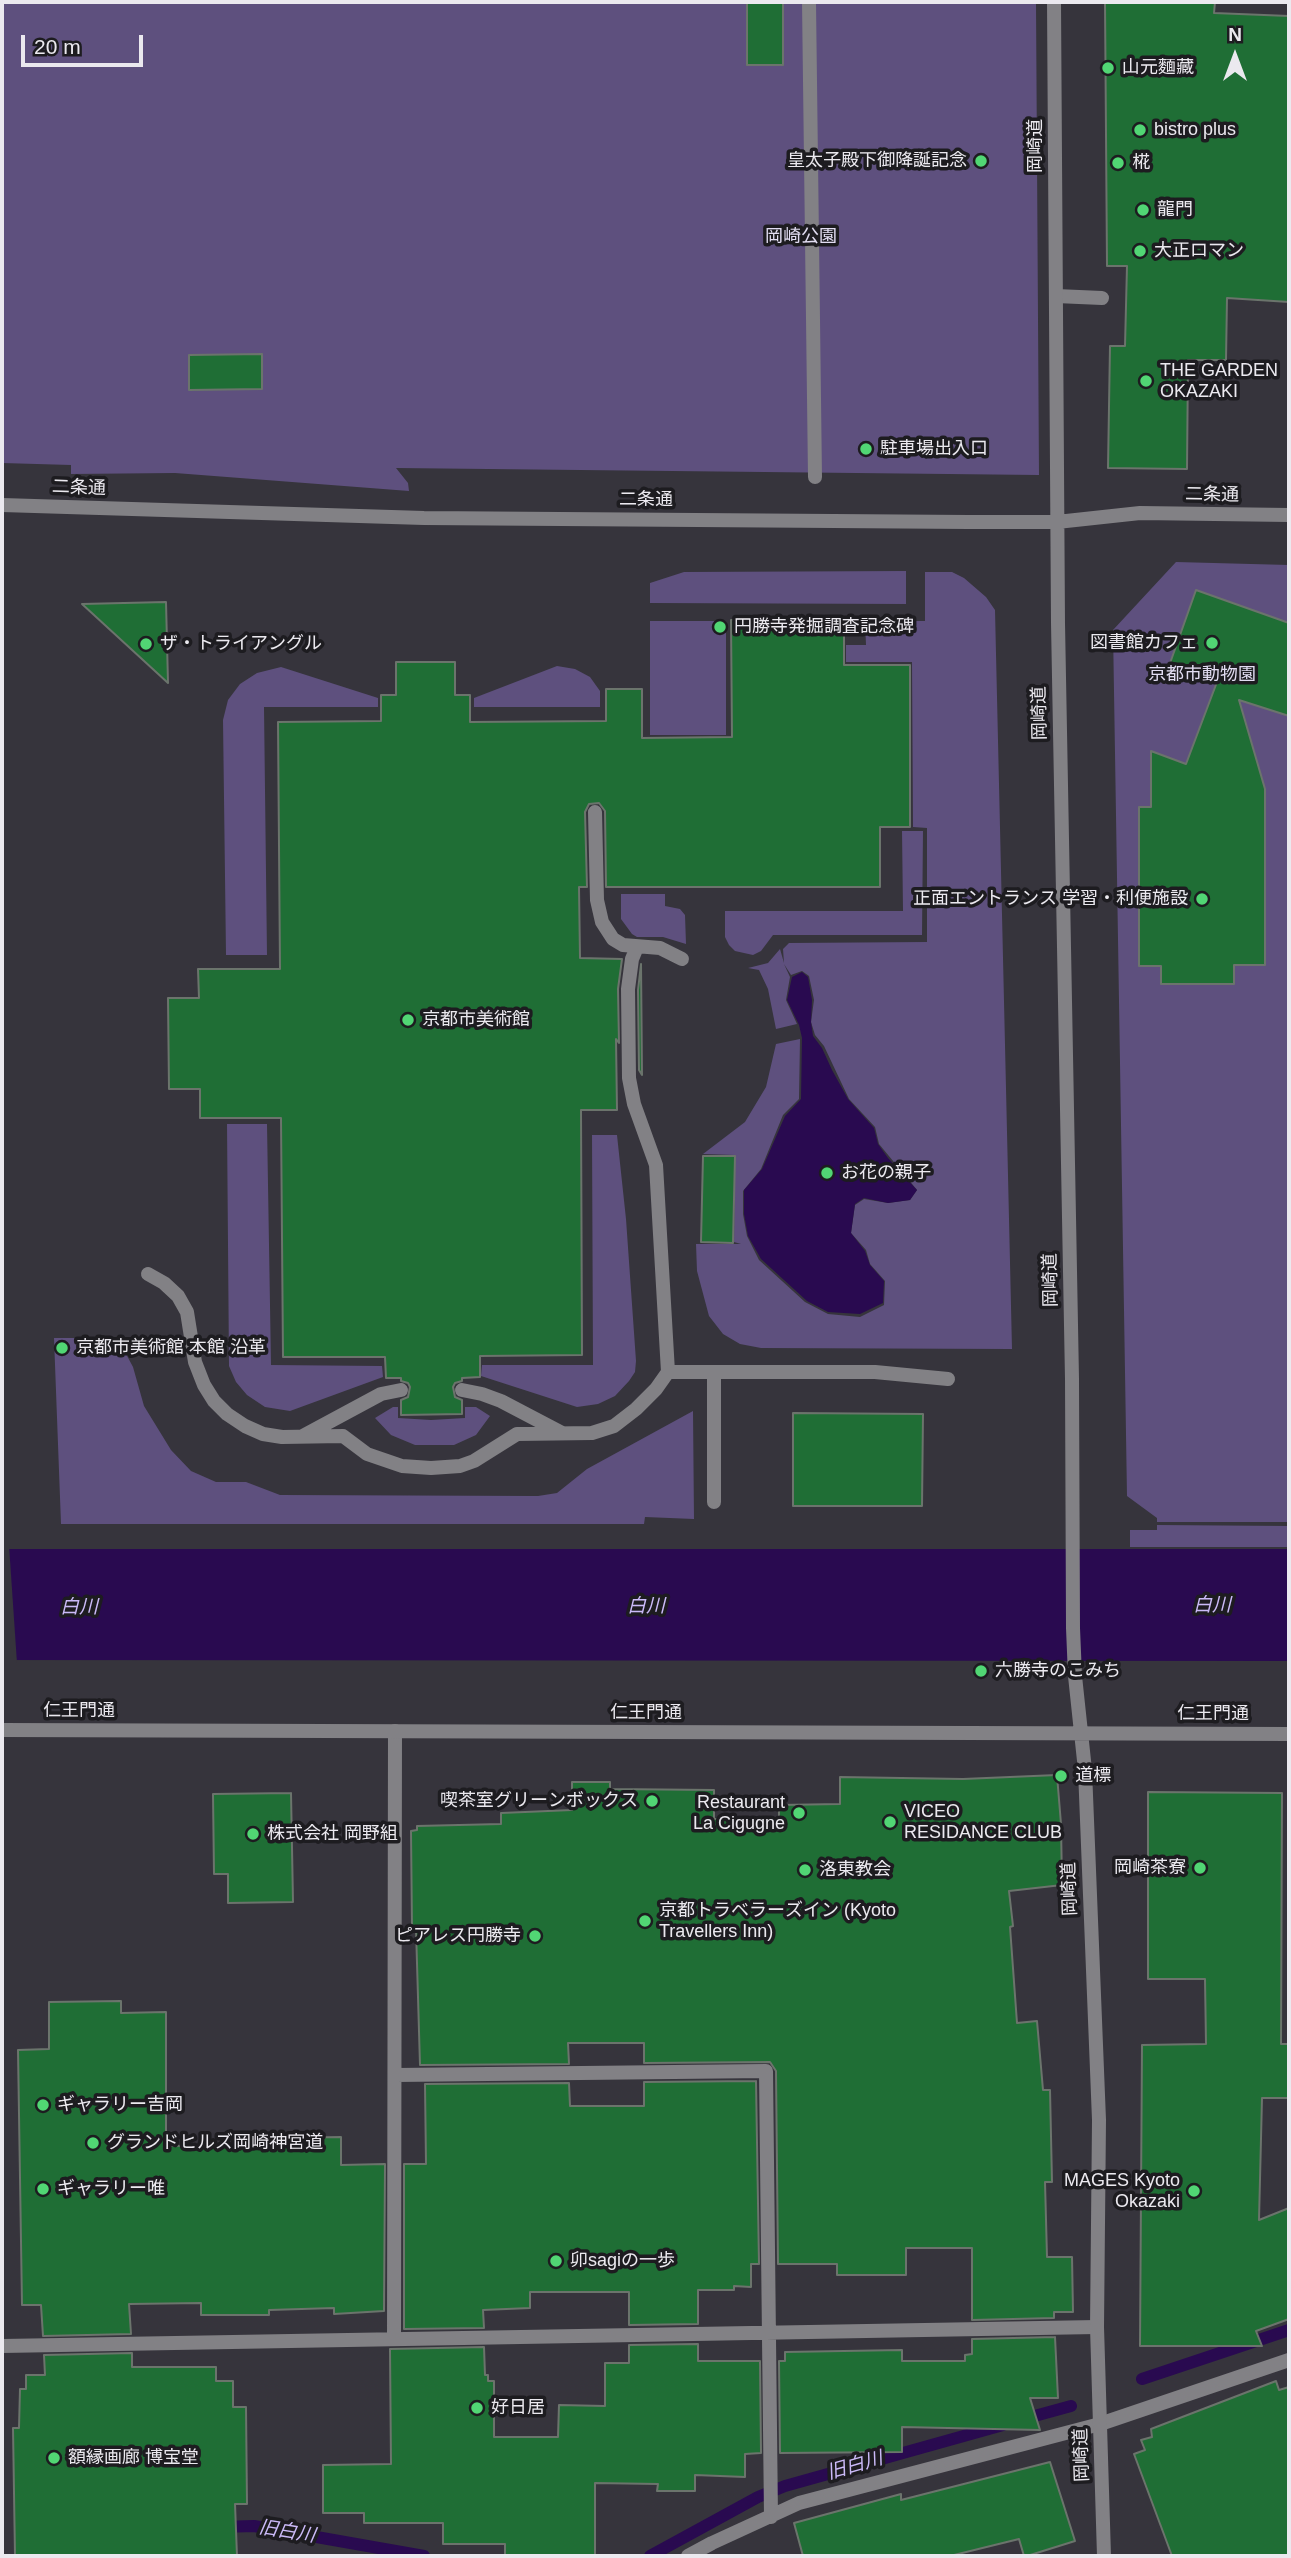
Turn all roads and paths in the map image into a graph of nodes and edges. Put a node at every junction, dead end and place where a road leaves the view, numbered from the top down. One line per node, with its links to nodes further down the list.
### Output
1 (809, 2): 5 (street)
2 (1054, 2): 3 (street, 岡崎道)
3 (1056, 296): 4 (street); 8 (street, 岡崎道)
4 (1102, 298)
5 (815, 477)
6 (2, 505): 8 (street, 二条通)
7 (1289, 515): 8 (street, 二条通)
8 (1057, 522): 23 (street, 岡崎道)
9 (595, 812): 10 (street)
10 (637, 947): 11 (street); 13 (street)
11 (682, 959)
12 (148, 1274): 19 (street)
13 (668, 1372): 14 (street); 18 (street)
14 (715, 1372): 15 (street); 20 (street)
15 (948, 1379)
16 (401, 1390): 19 (street)
17 (462, 1390): 18 (street)
18 (564, 1433): 19 (street)
19 (302, 1437)
20 (715, 1502)
21 (2, 1730): 22 (street, 仁王門通)
22 (395, 1731): 23 (street, 仁王門通); 25 (street)
23 (1081, 1734): 24 (street, 仁王門通); 26 (street, 岡崎道)
24 (1289, 1734)
25 (396, 2075): 27 (street); 28 (street)
26 (1097, 2327): 27 (street); 31 (street, 岡崎道)
27 (770, 2331): 28 (street); 32 (street)
28 (394, 2338): 29 (street)
29 (2, 2346)
30 (1289, 2360): 31 (street)
31 (1100, 2424): 32 (street); 34 (street, 岡崎道)
32 (770, 2510): 33 (street)
33 (688, 2556)
34 (1104, 2556)

